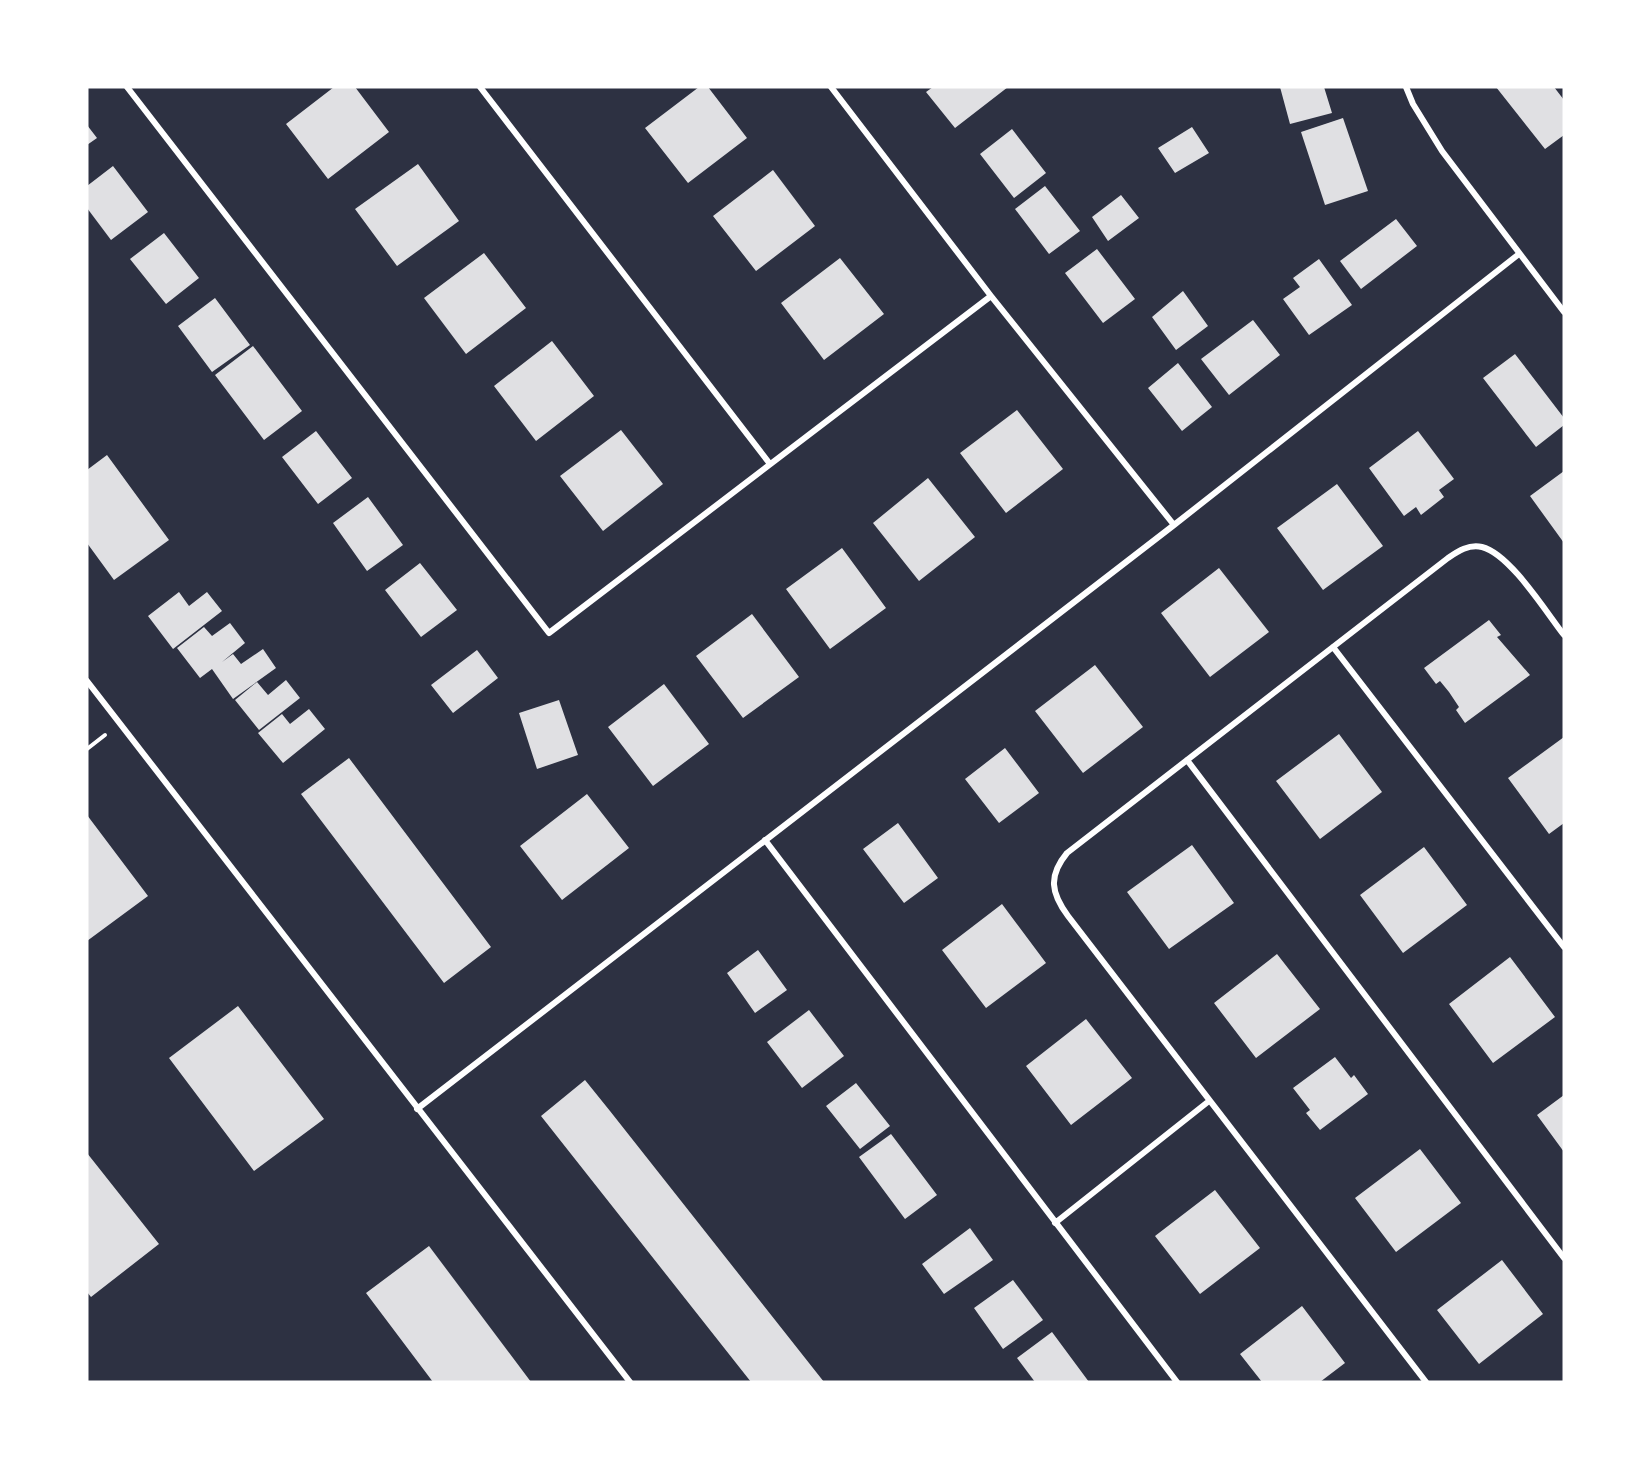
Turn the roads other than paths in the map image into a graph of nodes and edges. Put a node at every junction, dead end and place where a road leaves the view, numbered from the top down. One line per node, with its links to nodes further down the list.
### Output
1 (127, 87): 8 (street)
2 (480, 87): 8 (street)
3 (831, 87): 6 (street)
4 (1406, 87): 5 (street)
5 (1520, 254): 7 (street); 9 (street)
6 (991, 296): 8 (street); 9 (street)
7 (1564, 312)
8 (770, 464)
9 (1174, 525): 14 (street)
10 (1564, 635): 11 (street)
11 (1333, 647): 13 (street); 15 (street)
12 (87, 681): 17 (street)
13 (1186, 760): 16 (street); 19 (street)
14 (765, 840): 17 (street); 18 (street)
15 (1564, 947)
16 (1209, 1101): 18 (street); 22 (street)
17 (417, 1109): 20 (street)
18 (1055, 1223): 21 (street)
19 (1564, 1258)
20 (630, 1382)
21 (1177, 1382)
22 (1425, 1382)

